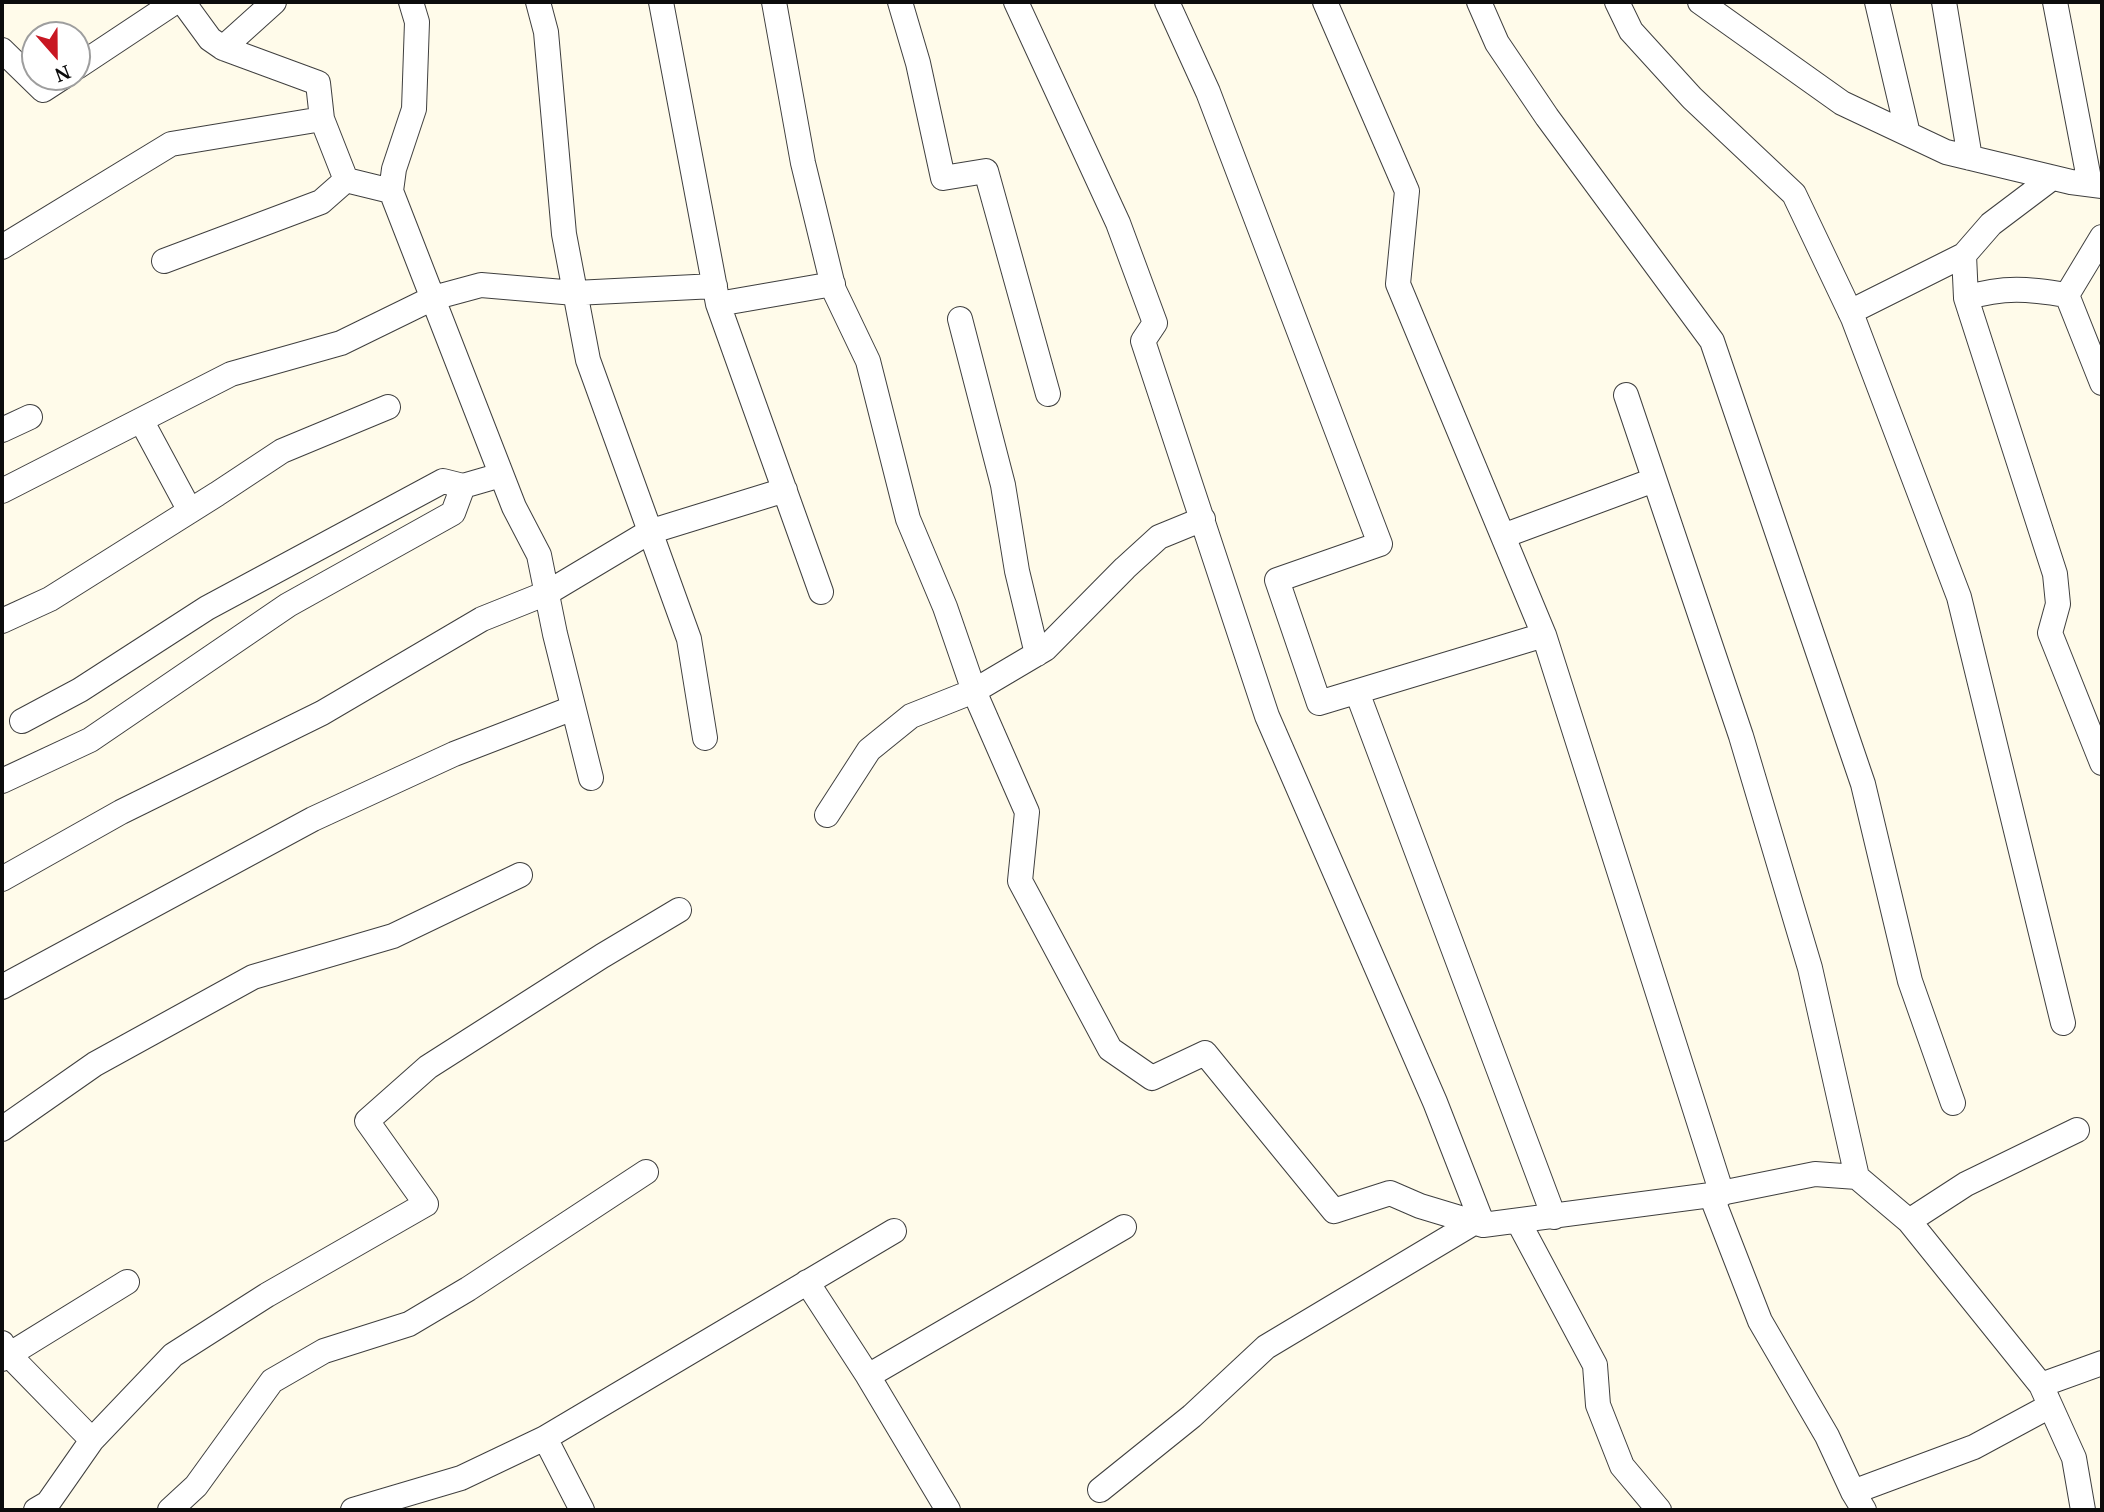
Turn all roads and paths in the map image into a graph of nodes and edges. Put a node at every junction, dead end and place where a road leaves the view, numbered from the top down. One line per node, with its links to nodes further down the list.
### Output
1 (176, 2): 20 (street)
2 (183, 2): 18 (street)
3 (274, 2): 18 (street)
4 (411, 2): 28 (street)
5 (538, 2): 34 (street)
6 (660, 2): 35 (street)
7 (774, 2): 33 (street)
8 (900, 2): 42 (street)
9 (1016, 2): 54 (street)
10 (1167, 2): 63 (street)
11 (1325, 2): 56 (street)
12 (1479, 2): 76 (street)
13 (1617, 2): 39 (street)
14 (1700, 2): 23 (street)
15 (1877, 2): 23 (street)
16 (1944, 2): 24 (street)
17 (2055, 2): 27 (street)
18 (223, 48): 22 (street)
19 (2, 50): 21 (street)
20 (91, 58)
21 (21, 69)
22 (322, 119): 26 (street); 30 (street)
23 (1908, 134): 24 (street)
24 (1970, 158): 25 (street)
25 (2052, 178): 27 (street); 31 (street)
26 (346, 180): 28 (street); 32 (street)
27 (2096, 185)
28 (391, 191): 37 (street)
29 (2102, 237): 36 (street)
30 (2, 247)
31 (1964, 255): 38 (street); 39 (street)
32 (164, 261)
33 (833, 284): 35 (street); 62 (street)
34 (575, 293): 35 (street); 37 (street); 55 (street)
35 (717, 295): 51 (street)
36 (2067, 295): 38 (street); 41 (street)
37 (433, 298): 46 (street); 48 (street)
38 (1966, 298): 67 (street)
39 (1850, 312): 75 (street)
40 (960, 319): 61 (street)
41 (2102, 383)
42 (1048, 394)
43 (1626, 395): 49 (street)
44 (388, 407): 53 (street)
45 (30, 417): 47 (street)
46 (141, 420): 52 (street); 53 (street)
47 (2, 430)
48 (502, 475): 50 (street); 57 (street)
49 (1654, 481): 56 (street); 80 (street)
50 (463, 486): 65 (street); 69 (street)
51 (785, 490): 55 (street); 58 (street)
52 (2, 491)
53 (190, 511): 59 (street)
54 (1203, 519): 61 (street); 85 (street)
55 (649, 532): 57 (street); 66 (street)
56 (1503, 536): 60 (street)
57 (547, 593): 64 (street); 72 (street)
58 (821, 593)
59 (2, 621)
60 (1544, 635): 63 (street); 81 (street)
61 (1037, 654): 62 (street)
62 (974, 691): 70 (street); 85 (street)
63 (1357, 692): 82 (street)
64 (573, 708): 68 (street); 74 (street)
65 (22, 721)
66 (705, 738)
67 (2102, 763)
68 (591, 778)
69 (2, 781)
70 (827, 815)
71 (520, 875): 77 (street)
72 (2, 878)
73 (679, 910): 95 (street)
74 (2, 987)
75 (2063, 1023)
76 (1953, 1103)
77 (2, 1129)
78 (2077, 1130): 84 (street)
79 (646, 1172): 99 (street)
80 (1857, 1177): 81 (street); 84 (street)
81 (1717, 1195): 82 (street); 97 (street)
82 (1554, 1217): 83 (street)
83 (1518, 1221): 85 (street); 103 (street)
84 (1909, 1221): 93 (street)
85 (1479, 1224): 96 (street)
86 (1124, 1227): 92 (street)
87 (894, 1231): 89 (street)
88 (127, 1282): 90 (street)
89 (807, 1282): 92 (street); 94 (street)
90 (4, 1352): 95 (street)
91 (2102, 1363): 93 (street)
92 (868, 1376): 102 (street)
93 (2046, 1396): 97 (street); 104 (street)
94 (545, 1438): 100 (street); 101 (street)
95 (92, 1440): 98 (street)
96 (1100, 1490)
97 (1858, 1501)
98 (36, 1510)
99 (170, 1510)
100 (353, 1510)
101 (582, 1510)
102 (947, 1510)
103 (1659, 1510)
104 (2084, 1510)

